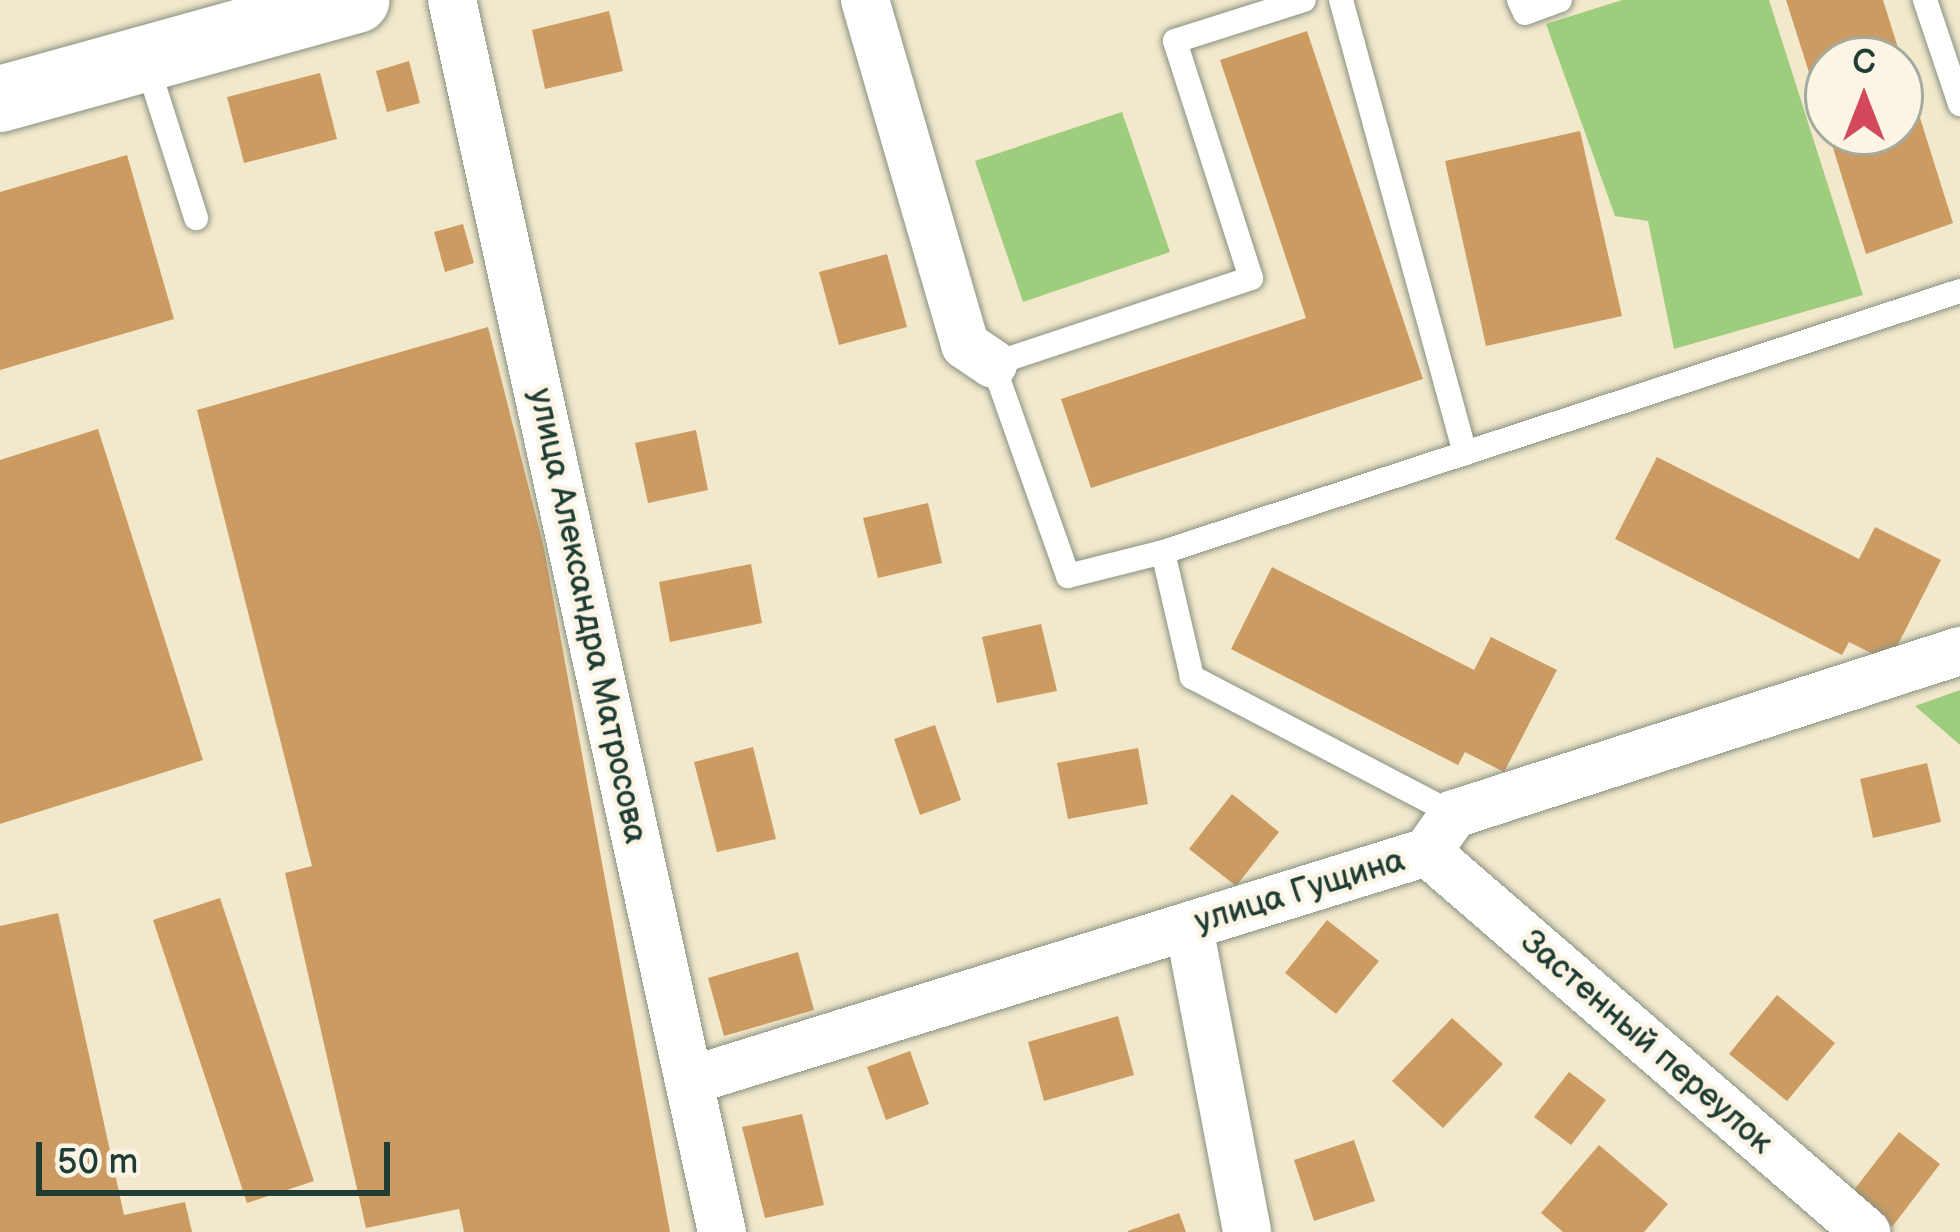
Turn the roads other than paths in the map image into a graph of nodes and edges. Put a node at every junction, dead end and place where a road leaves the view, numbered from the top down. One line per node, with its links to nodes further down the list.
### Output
1 (357, 0): 9 (main road)
2 (452, 0): 20 (street, улица Александра Матросова)
3 (866, 0): 14 (street)
4 (1304, 0): 14 (lane)
5 (1341, 0): 15 (lane)
6 (1519, 0): 7 (lane)
7 (1560, 0)
8 (1925, 0): 11 (lane)
9 (145, 57): 10 (main road); 12 (lane)
10 (0, 99)
11 (1960, 104)
12 (196, 218)
13 (1960, 291): 15 (lane)
14 (993, 364): 16 (lane)
15 (1465, 453): 16 (lane)
16 (1163, 552): 18 (lane)
17 (1960, 651): 18 (street, улица Гущина)
18 (1441, 833): 19 (street, улица Гущина); 23 (street, Застенный переулок)
19 (1189, 927): 20 (street, улица Гущина); 22 (street)
20 (689, 1082): 21 (street, улица Александра Матросова)
21 (722, 1232)
22 (1247, 1232)
23 (1866, 1232)

